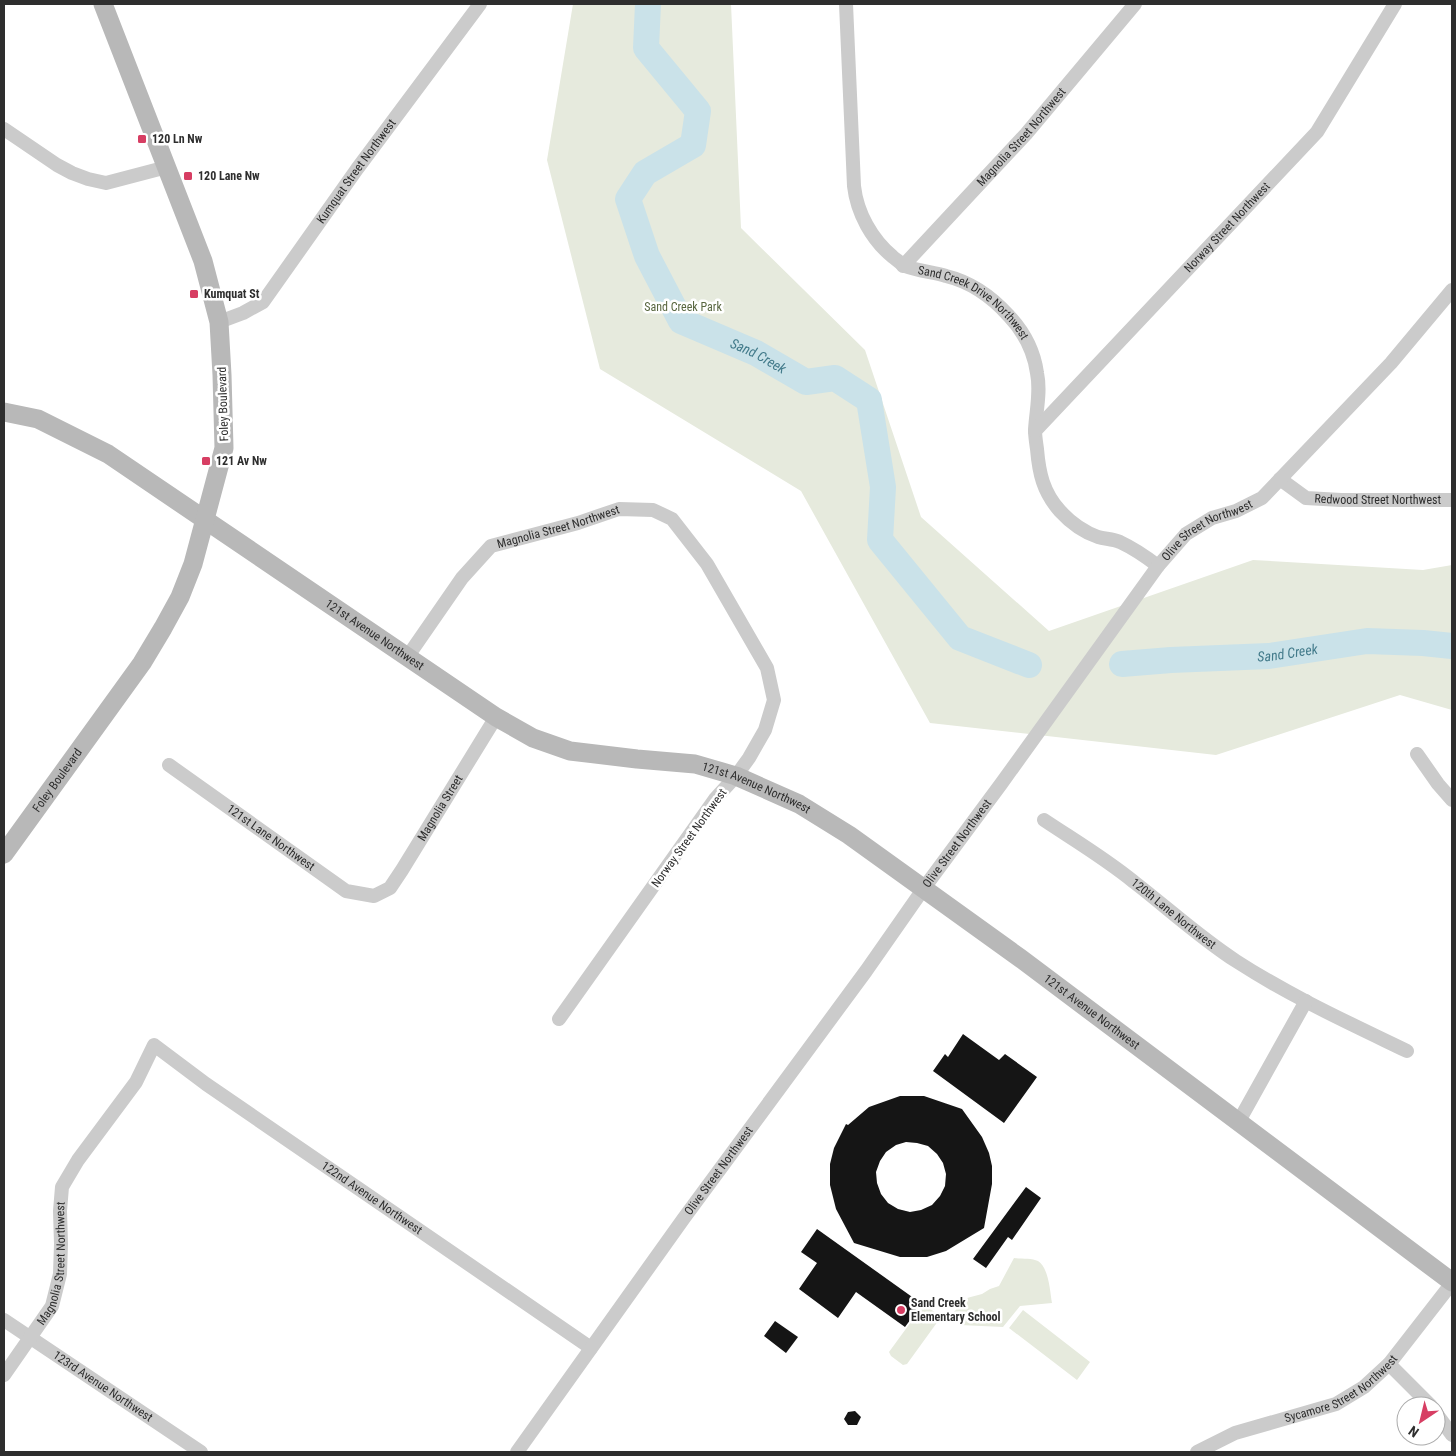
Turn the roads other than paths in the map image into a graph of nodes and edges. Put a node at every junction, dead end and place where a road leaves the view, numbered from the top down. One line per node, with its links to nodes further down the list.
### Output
1 (103, 4): 8 (street, Foley Boulevard)
2 (480, 4): 11 (street, Kumquat Street Northwest)
3 (859, 4): 6 (street)
4 (1135, 4): 9 (street, Magnolia Street Northwest)
5 (1395, 4): 13 (street, Norway Street Northwest)
6 (846, 10): 9 (street, Sand Creek Drive Northwest)
7 (4, 129): 8 (street)
8 (167, 167): 11 (street, Foley Boulevard)
9 (903, 266): 13 (street, Sand Creek Drive Northwest)
10 (1452, 290): 14 (street, Olive Street Northwest)
11 (218, 322): 16 (street, Foley Boulevard)
12 (4, 415): 16 (street, 121st Avenue Northwest)
13 (1035, 431): 18 (street, Sand Creek Drive Northwest)
14 (1280, 479): 15 (street, Redwood Street Northwest); 18 (street, Olive Street Northwest)
15 (1452, 500)
16 (205, 519): 19 (street, 121st Avenue Northwest); 26 (street, Foley Boulevard)
17 (672, 519): 19 (street, Magnolia Street Northwest); 23 (street, Norway Street Northwest)
18 (1158, 566): 27 (street, Olive Street Northwest)
19 (408, 656): 20 (street, 121st Avenue Northwest)
20 (496, 716): 23 (street, 121st Avenue Northwest); 28 (street, Magnolia Street)
21 (1417, 754): 24 (street)
22 (169, 765): 28 (street, 121st Lane Northwest)
23 (736, 776): 27 (street, 121st Avenue Northwest); 30 (street, Norway Street Northwest)
24 (1452, 800)
25 (1044, 820): 29 (street, 120th Lane Northwest)
26 (4, 854)
27 (924, 888): 33 (street, 121st Avenue Northwest); 37 (street, Olive Street Northwest)
28 (377, 895)
29 (1306, 1001): 32 (street, 120th Lane Northwest); 33 (street)
30 (560, 1019)
31 (154, 1045): 36 (street, Magnolia Street Northwest); 37 (street, 122nd Avenue Northwest)
32 (1407, 1052)
33 (1239, 1121): 34 (street, 121st Avenue Northwest)
34 (1452, 1282): 38 (street, Sycamore Street Northwest)
35 (4, 1320): 36 (street, 123rd Avenue Northwest)
36 (30, 1338): 39 (street, Magnolia Street Northwest); 41 (street, 123rd Avenue Northwest)
37 (591, 1348): 42 (street, Olive Street Northwest)
38 (1389, 1364): 40 (street); 43 (street, Sycamore Street Northwest)
39 (4, 1375)
40 (1421, 1396)
41 (201, 1452)
42 (517, 1452)
43 (1197, 1452)

